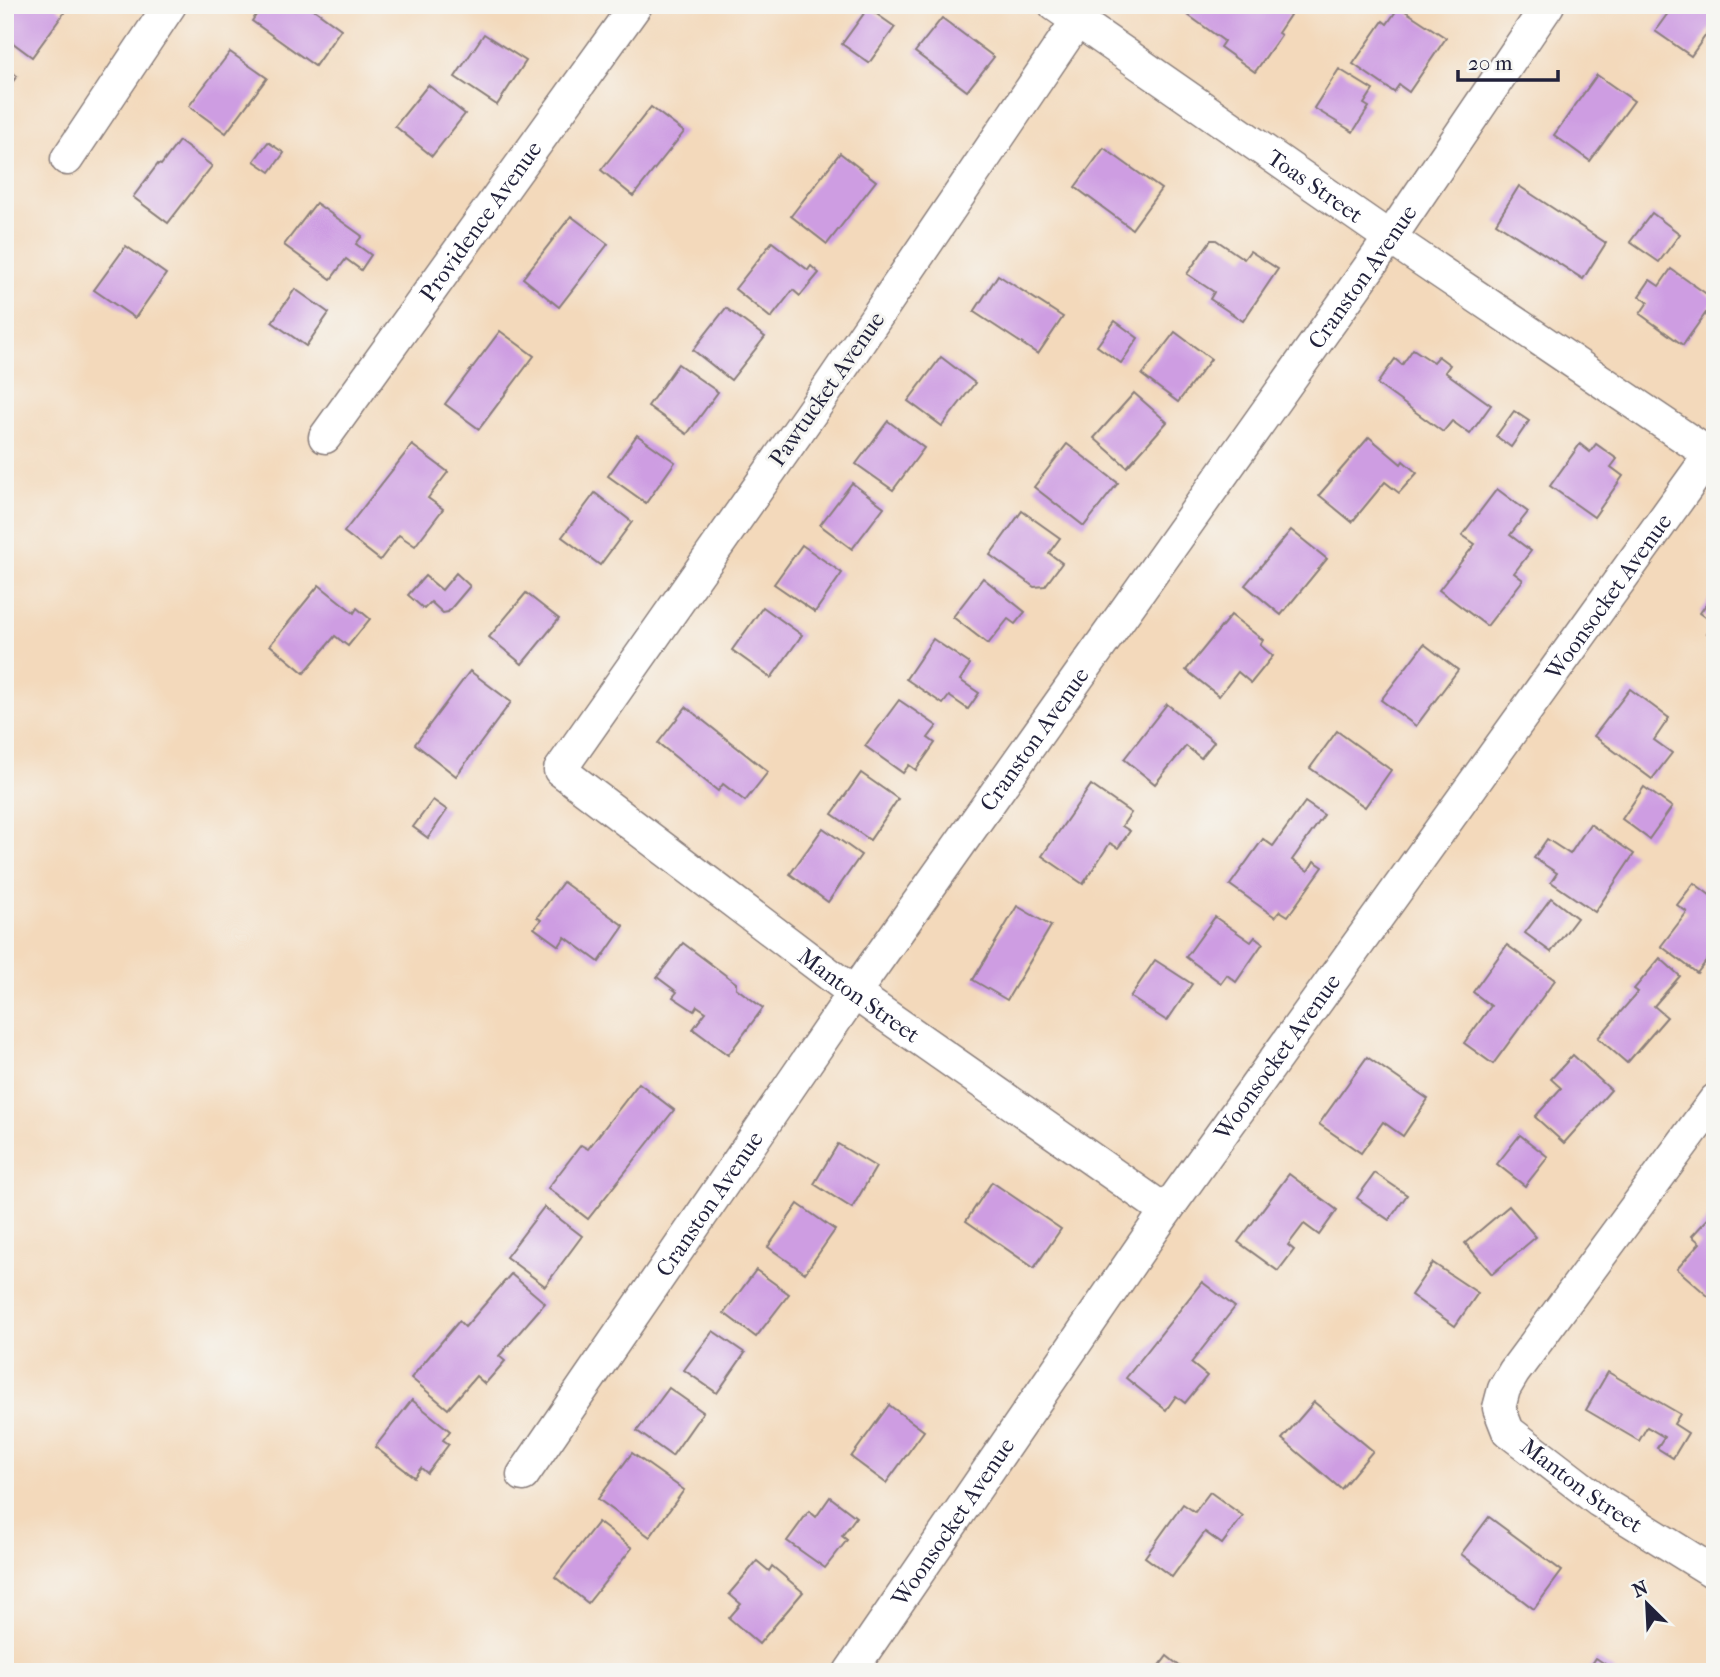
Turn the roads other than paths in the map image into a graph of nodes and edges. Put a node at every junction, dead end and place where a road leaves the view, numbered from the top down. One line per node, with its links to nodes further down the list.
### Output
1 (170, 5): 5 (street)
2 (636, 5): 7 (street, Providence Avenue)
3 (1548, 5): 6 (street, Cranston Avenue)
4 (1073, 10): 6 (street, Toas Street); 9 (street, Pawtucket Avenue)
5 (67, 159)
6 (1390, 238): 8 (street, Toas Street); 10 (street, Cranston Avenue)
7 (325, 437)
8 (1713, 453): 12 (street, Woonsocket Avenue)
9 (560, 770): 10 (street, Manton Street)
10 (854, 993): 12 (street, Manton Street); 13 (street, Cranston Avenue)
11 (1715, 1100): 14 (street, Manton Street)
12 (1166, 1211): 15 (street, Woonsocket Avenue)
13 (523, 1475)
14 (1715, 1573)
15 (850, 1672)

